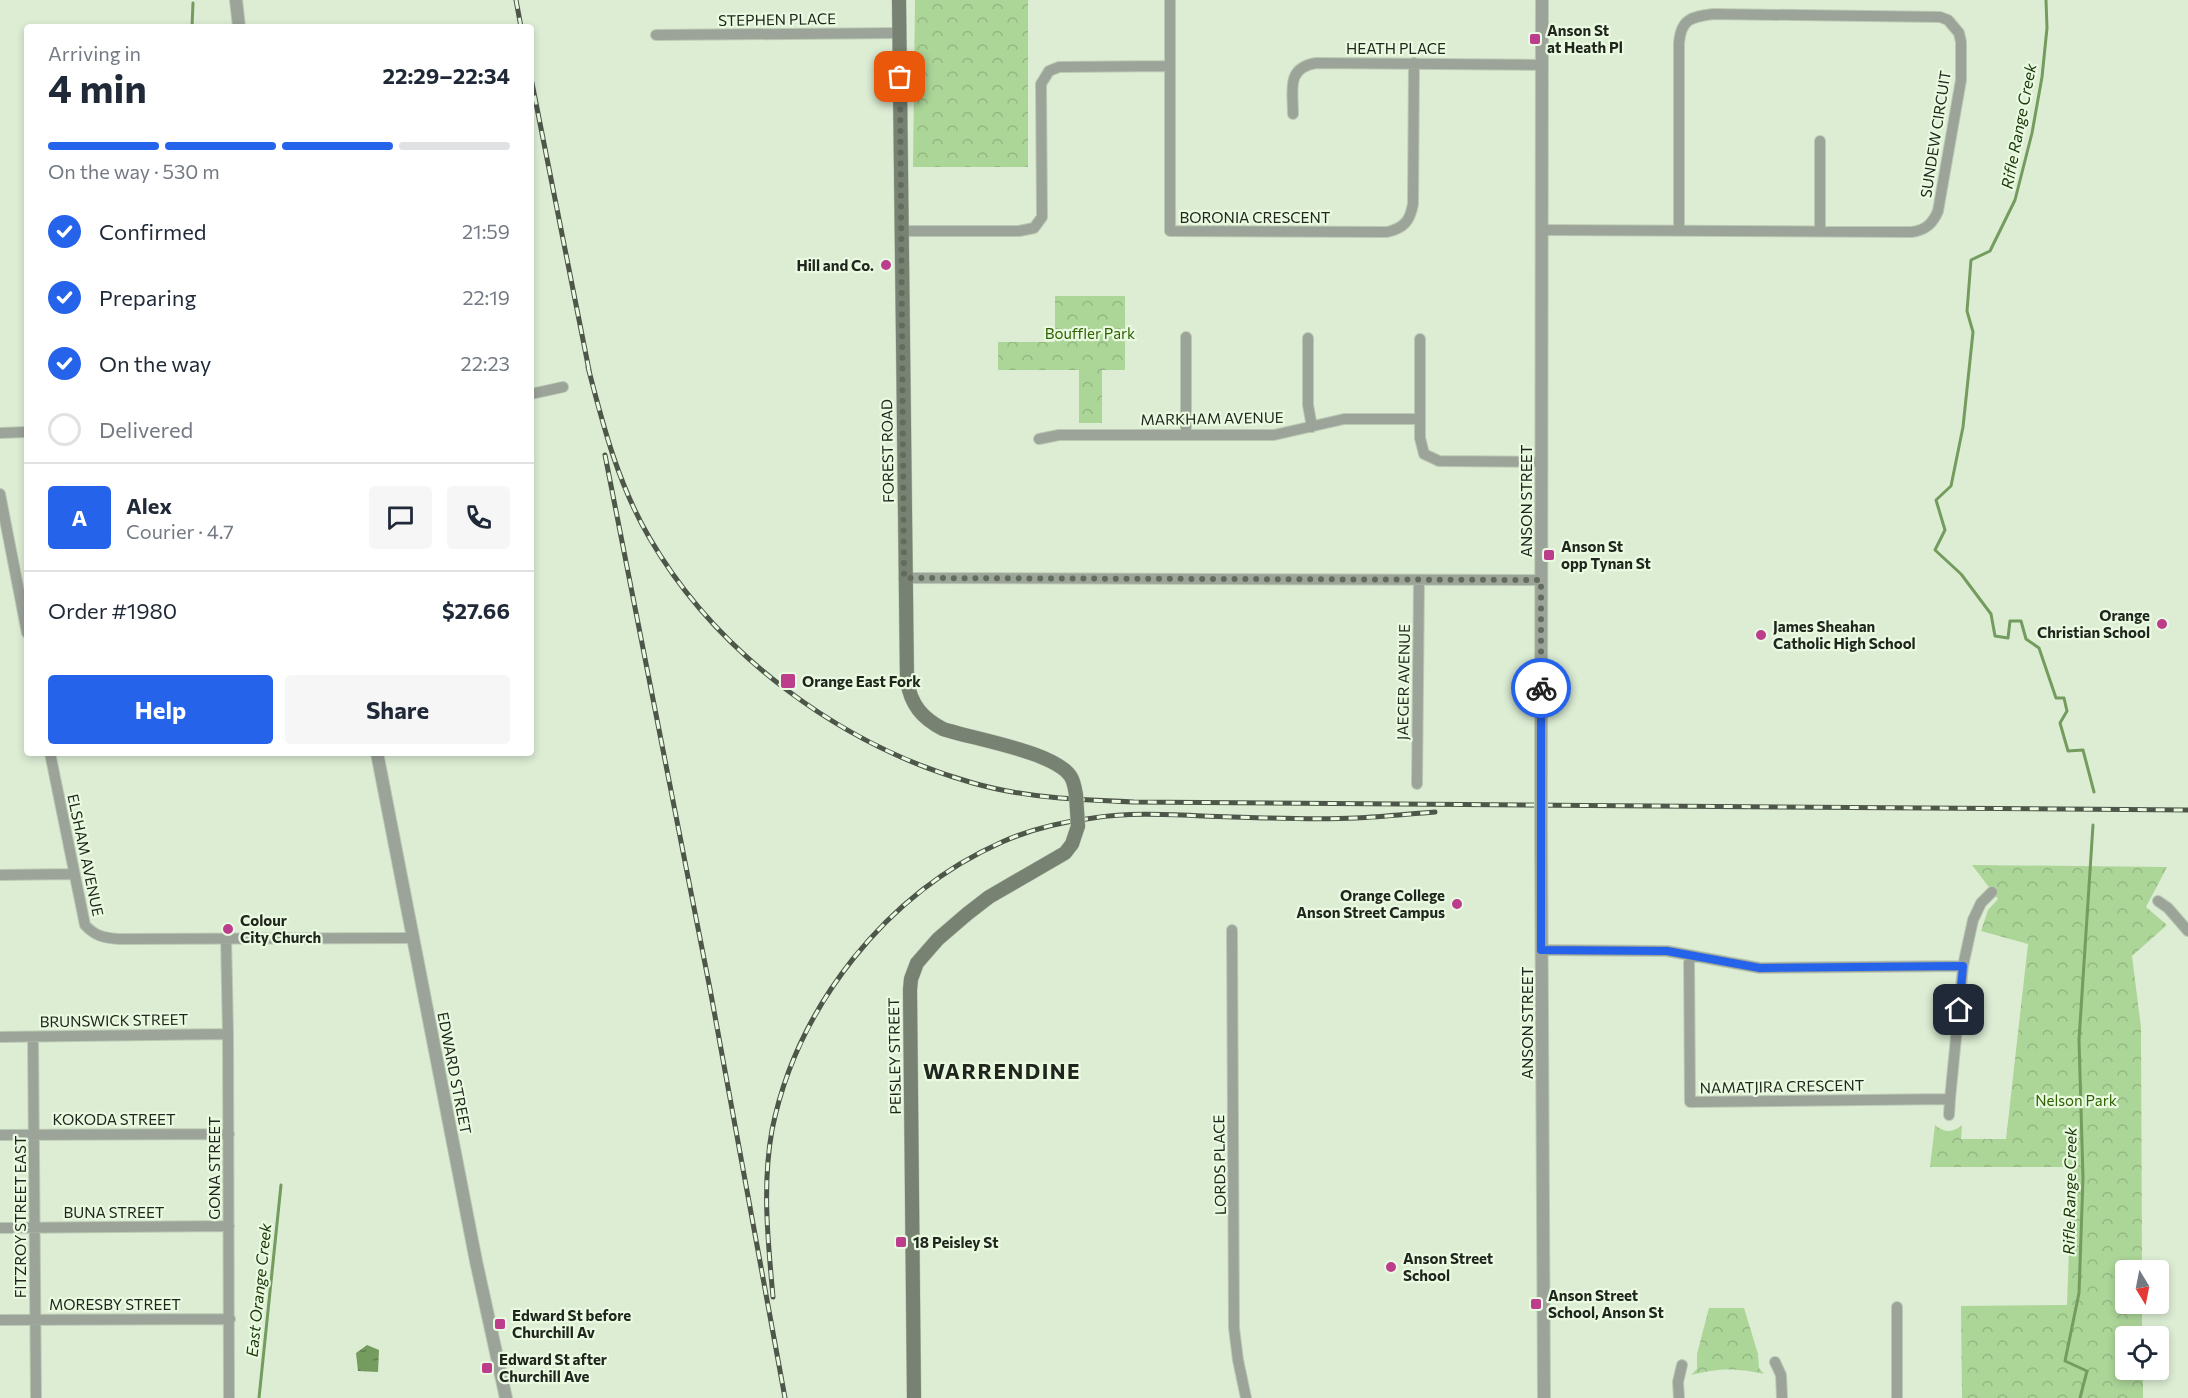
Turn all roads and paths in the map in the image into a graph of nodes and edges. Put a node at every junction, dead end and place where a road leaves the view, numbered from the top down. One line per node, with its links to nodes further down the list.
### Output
1 (236, 0): 5 (street)
2 (898, 0): 6 (main road, FOREST ROAD)
3 (1170, 0): 10 (street, BORONIA CRESCENT)
4 (1542, 0): 9 (street, ANSON STREET)
5 (239, 24)
6 (899, 33): 7 (street, STEPHEN PLACE); 14 (main road, FOREST ROAD)
7 (656, 35)
8 (1414, 63): 9 (street, HEATH PLACE); 10 (street, BORONIA CRESCENT); 11 (street, HEATH PLACE)
9 (1542, 64): 13 (street, ANSON STREET)
10 (1169, 66): 14 (street)
11 (1293, 114)
12 (1820, 141): 16 (street)
13 (1541, 230): 15 (street, SUNDEW CIRCUIT); 28 (street, ANSON STREET)
14 (901, 231): 31 (main road, FOREST ROAD)
15 (1679, 231): 16 (street, SUNDEW CIRCUIT); 16 (street, SUNDEW CIRCUIT)
16 (1820, 231)
17 (1186, 337): 26 (street)
18 (1308, 338): 23 (street)
19 (1420, 339): 22 (street)
20 (563, 387): 21 (street)
21 (534, 393)
22 (1420, 419): 23 (street, MARKHAM AVENUE); 28 (street)
23 (1312, 427): 26 (street, MARKHAM AVENUE)
24 (24, 432): 25 (street)
25 (0, 433)
26 (1186, 435): 27 (street, MARKHAM AVENUE)
27 (1039, 439)
28 (1541, 462): 33 (street, ANSON STREET)
29 (0, 494): 30 (street)
30 (3, 520): 34 (street)
31 (904, 578): 32 (street); 38 (main road, FOREST ROAD)
32 (1419, 580): 33 (street); 37 (street, JAEGER AVENUE)
33 (1541, 580): 47 (street, ANSON STREET, bridge)
34 (24, 619)
35 (51, 756): 39 (street, ELSHAM AVENUE)
36 (378, 756): 46 (street, EDWARD STREET)
37 (1417, 784)
38 (1076, 795): 70 (main road, PEISLEY STREET, bridge)
39 (74, 874): 40 (street); 45 (street, ELSHAM AVENUE)
40 (0, 875)
41 (1992, 892): 49 (street)
42 (2158, 901): 44 (street)
43 (1232, 930): 71 (street, LORDS PLACE)
44 (2188, 931)
45 (226, 937): 46 (street, ELSHAM AVENUE); 50 (street, GONA STREET)
46 (414, 938): 69 (street, EDWARD STREET)
47 (1541, 950): 48 (street); 72 (street, ANSON STREET)
48 (1689, 955): 49 (street); 53 (street, NAMATJIRA CRESCENT)
49 (1963, 966): 53 (street)
50 (228, 1034): 52 (street, BRUNSWICK STREET); 55 (street, GONA STREET)
51 (0, 1037): 52 (street, BRUNSWICK STREET)
52 (33, 1037): 57 (street, FITZROY STREET EAST)
53 (1950, 1099): 54 (street)
54 (1949, 1114)
55 (229, 1134): 57 (street, KOKODA STREET); 58 (street, GONA STREET)
56 (0, 1135): 57 (street, KOKODA STREET)
57 (35, 1135): 60 (street, FITZROY STREET EAST)
58 (229, 1226): 60 (street, BUNA STREET); 62 (street, GONA STREET)
59 (0, 1227): 60 (street, BUNA STREET)
60 (35, 1227): 64 (street, FITZROY STREET EAST)
61 (1897, 1307): 75 (street)
62 (230, 1319): 64 (street, MORESBY STREET); 68 (street, GONA STREET)
63 (0, 1320): 64 (street, MORESBY STREET)
64 (36, 1320): 67 (street, FITZROY STREET EAST)
65 (1775, 1362): 74 (street)
66 (1682, 1365): 73 (street)
67 (36, 1398)
68 (229, 1398)
69 (506, 1398)
70 (914, 1398)
71 (1246, 1398)
72 (1544, 1398)
73 (1679, 1398)
74 (1782, 1398)
75 (1897, 1398)

